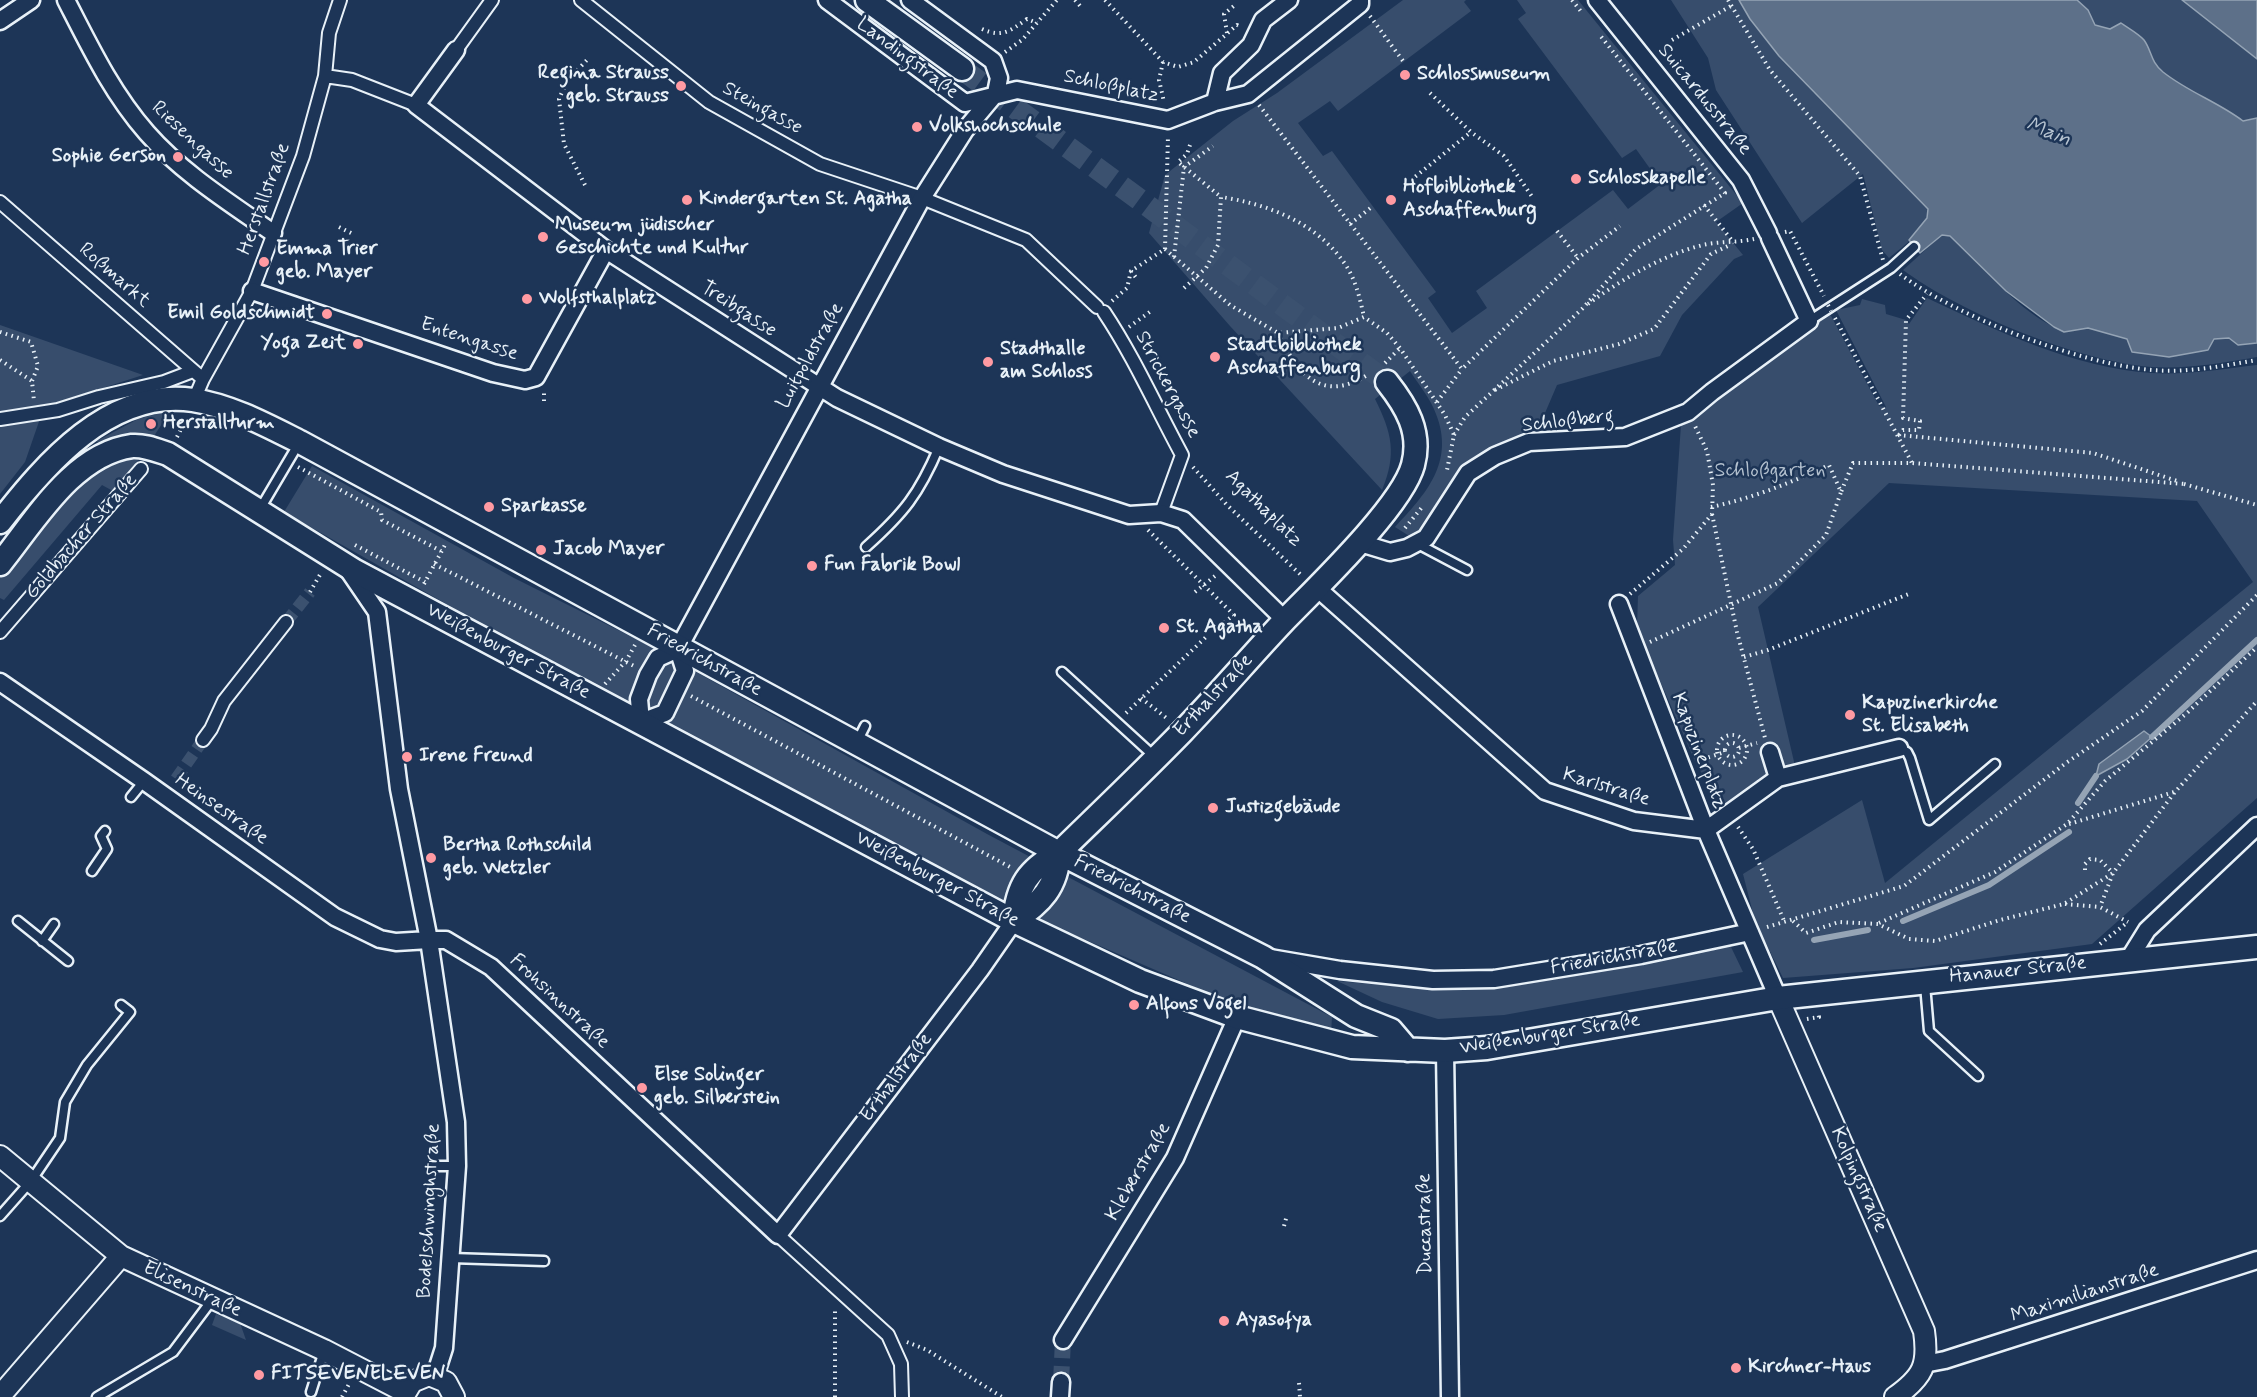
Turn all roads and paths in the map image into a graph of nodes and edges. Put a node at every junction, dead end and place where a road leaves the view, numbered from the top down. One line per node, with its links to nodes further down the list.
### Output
1 (31, 0): 22 (street)
2 (66, 0): 63 (street, Riesengasse)
3 (327, 0): 17 (street)
4 (492, 0): 31 (street)
5 (581, 0): 53 (street, Steingasse)
6 (827, 0): 42 (street, Landingstraße)
7 (867, 0): 35 (main road, Landingstraße)
8 (909, 0): 38 (street)
9 (1057, 0): 24 (path)
10 (1075, 0): 20 (path)
11 (1105, 0): 34 (path)
12 (1289, 0): 28 (street)
13 (1360, 0): 40 (street, Schloßplatz)
14 (1572, 0): 21 (path)
15 (1597, 0): 65 (street, Suicardusstraße)
16 (1728, 0): 19 (path)
17 (338, 5): 36 (street, Herstallstraße)
18 (1235, 5): 27 (path)
19 (1731, 6): 30 (path); 72 (path)
20 (1082, 7)
21 (1586, 18)
22 (0, 21)
23 (1374, 22): 33 (path)
24 (1037, 23): 25 (path); 29 (path)
25 (981, 28)
26 (1594, 28): 56 (path)
27 (1227, 33): 28 (path); 34 (path)
28 (1257, 36): 41 (street)
29 (1022, 40)
30 (1672, 40)
31 (456, 50): 43 (street)
32 (587, 60): 51 (path)
33 (1403, 61)
34 (1163, 62): 37 (path)
35 (962, 69)
36 (325, 76): 43 (street, Treibgasse); 63 (street, Herstallstraße)
37 (1159, 80)
38 (996, 93): 42 (street); 44 (street, Schloßplatz); 45 (street, Luitpoldstraße)
39 (1430, 93): 46 (path)
40 (1248, 94): 41 (street, Schloßplatz); 59 (path)
41 (1215, 102): 44 (street, Schloßplatz)
42 (965, 103): 45 (street, Landingstraße)
43 (416, 105): 69 (street, Treibgasse)
44 (1168, 120): 68 (path)
45 (965, 130): 53 (street, Luitpoldstraße)
46 (1471, 132): 50 (path); 54 (path)
47 (1190, 145): 49 (path)
48 (1213, 146): 49 (path)
49 (1184, 167): 52 (path); 70 (path)
50 (1406, 184)
51 (585, 185)
52 (1221, 196): 74 (path); 83 (path)
53 (922, 198): 58 (street, Steingasse); 97 (street, Luitpoldstraße)
54 (1533, 198)
55 (0, 202): 93 (street, Roßmarkt)
56 (1704, 204): 66 (path); 81 (path)
57 (1373, 206): 59 (path)
58 (948, 208): 80 (street, Strickergasse)
59 (1350, 224): 92 (path)
60 (1620, 226): 71 (path)
61 (339, 227): 64 (path)
62 (1557, 231): 71 (path)
63 (273, 233): 77 (street, Herstallstraße)
64 (353, 234)
65 (1764, 236): 66 (path); 84 (street, Suicardusstraße)
66 (1734, 243): 81 (path); 98 (path)
67 (1914, 247): 72 (lane, Schloßberg)
68 (1165, 249): 70 (path); 73 (path)
69 (606, 250): 77 (street, Entengasse); 97 (street, Treibgasse)
70 (1174, 257): 74 (path)
71 (1578, 258): 92 (path)
72 (1891, 268): 78 (path); 84 (lane, Schloßberg)
73 (1131, 271): 75 (path); 80 (path)
74 (1194, 276): 76 (path); 86 (path)
75 (1137, 279)
76 (1184, 288)
77 (252, 291): 95 (street, Herstallstraße)
78 (1927, 294): 90 (path); 105 (path)
79 (1828, 305): 105 (path, bridge)
80 (1100, 309): 87 (street, Strickergasse)
81 (1582, 309): 98 (path)
82 (1151, 311): 87 (path)
83 (1364, 317): 86 (path); 88 (path)
84 (1809, 321): 101 (street, Schloßberg)
85 (0, 332): 96 (path)
86 (1278, 333): 94 (path)
87 (1119, 334): 109 (street, Strickergasse)
88 (1400, 348): 91 (path); 94 (path)
89 (0, 360): 96 (path)
90 (2257, 360)
91 (1413, 368)
92 (1462, 369): 100 (path)
93 (193, 370): 95 (street, Roßmarkt); 102 (street)
94 (1381, 373): 121 (main road, Erthalstraße)
95 (203, 379): 99 (street, Herstallstraße)
96 (32, 381): 102 (path)
97 (818, 387): 106 (street, Treibgasse); 144 (street, Luitpoldstraße)
98 (1491, 392): 104 (path)
99 (194, 400): 107 (main road, Friedrichstraße); 108 (path); 120 (main road, Friedrichstraße)
100 (1437, 402)
101 (1688, 412): 115 (path); 122 (street, Schloßberg)
102 (33, 414): 103 (street)
103 (0, 419)
104 (1455, 435)
105 (1898, 435): 110 (path); 112 (path)
106 (939, 447): 119 (street, Treibgasse); 123 (lane)
107 (295, 449): 116 (lane); 139 (main road, Friedrichstraße); 146 (path)
108 (168, 454): 116 (main road, Weißenburger Straße); 125 (main road, Goldbacher Straße)
109 (1182, 455): 117 (street, Strickergasse); 130 (path, Agathaplatz)
110 (1912, 463): 112 (path); 113 (path)
111 (141, 469): 140 (street, Goldbacher Straße)
112 (2185, 484): 114 (path)
113 (1841, 492): 115 (path); 134 (path)
114 (2257, 505)
115 (1711, 507): 118 (path)
116 (258, 512): 126 (main road, Weißenburger Straße)
117 (1161, 513): 119 (street, Treibgasse); 136 (street)
118 (1712, 514): 134 (path); 135 (path)
119 (1129, 515): 129 (path)
120 (0, 522)
121 (1357, 542): 122 (street, Schloßberg); 130 (main road, Erthalstraße)
122 (1416, 543): 127 (lane)
123 (866, 547)
124 (361, 548): 128 (path)
125 (0, 564)
126 (345, 565): 151 (main road, Weißenburger Straße); 195 (street)
127 (1467, 570)
128 (425, 582)
129 (1205, 586): 131 (path); 138 (path)
130 (1317, 588): 136 (main road, Erthalstraße); 178 (street, Karlstraße)
131 (1195, 592)
132 (1911, 593): 145 (path)
133 (2257, 595): 187 (path)
134 (1731, 603): 143 (path); 145 (path)
135 (1619, 604): 143 (street, Kapuzinerplatz)
136 (1285, 620): 156 (main road, Erthalstraße)
137 (286, 622): 158 (street)
138 (1222, 624)
139 (644, 629): 144 (main road, Friedrichstraße); 146 (path)
140 (0, 632)
141 (1206, 638): 152 (path)
142 (2257, 647): 176 (path)
143 (1636, 648): 170 (street, Kapuzinerplatz)
144 (678, 649): 148 (street, Luitpoldstraße); 150 (street); 180 (main road, Friedrichstraße)
145 (1744, 657): 164 (path)
146 (626, 661): 148 (path); 151 (path)
147 (1062, 672): 167 (lane)
148 (648, 675): 155 (street, Luitpoldstraße)
149 (0, 682): 172 (street, Heinsestraße)
150 (677, 689): 155 (street); 181 (path)
151 (592, 697): 155 (main road, Weißenburger Straße)
152 (1141, 698): 154 (path); 156 (path)
153 (2257, 701): 173 (path)
154 (1120, 718)
155 (641, 722): 189 (main road, Weißenburger Straße)
156 (1183, 731): 167 (main road, Erthalstraße)
157 (1728, 738): 159 (path); 160 (path); 165 (path)
158 (203, 740)
159 (1730, 744): 161 (path); 163 (path)
160 (1746, 746): 161 (path); 168 (path)
161 (1739, 748): 166 (path)
162 (1899, 748): 169 (lane); 171 (street, Kapuzinerplatz)
163 (1725, 752): 165 (path); 166 (path)
164 (1770, 752): 171 (street)
165 (1719, 754): 168 (path); 170 (path)
166 (1734, 757): 168 (path)
167 (1155, 758): 180 (main road, Erthalstraße)
168 (1736, 763)
169 (1995, 764)
170 (1682, 765): 178 (street, Kapuzinerplatz)
171 (1778, 778): 175 (street, Kapuzinerplatz)
172 (144, 781): 174 (lane); 195 (street, Heinsestraße)
173 (2175, 792): 176 (path); 184 (path)
174 (131, 797)
175 (1729, 814): 178 (street, Kapuzinerplatz); 190 (path)
176 (2067, 824): 192 (path)
177 (2257, 826): 193 (street)
178 (1706, 830): 194 (street)
179 (103, 833): 183 (lane)
180 (1059, 854): 189 (main road, Erthalstraße); 198 (main road, Friedrichstraße)
181 (1010, 868)
182 (2085, 870): 184 (path)
183 (92, 872)
184 (2113, 873): 185 (path); 186 (path)
185 (2064, 904): 186 (path); 192 (path)
186 (2100, 907): 193 (path)
187 (1793, 920): 190 (path); 192 (path)
188 (18, 921): 196 (lane)
189 (1014, 921): 204 (main road, Weißenburger Straße); 215 (street, Erthalstraße)
190 (1785, 923): 194 (path)
191 (54, 924): 196 (lane)
192 (1878, 924)
193 (2147, 930): 199 (street)
194 (1750, 932): 198 (street, Friedrichstraße); 202 (street)
195 (429, 940): 210 (street, Bodelschwinghstraße); 215 (street, Frohsinnstraße)
196 (42, 941): 200 (lane)
197 (2257, 947): 199 (main road, Hanauer Straße)
198 (1263, 957): 205 (main road, Friedrichstraße)
199 (2130, 959): 201 (main road, Hanauer Straße)
200 (68, 961)
201 (1925, 981): 202 (main road, Hanauer Straße); 207 (lane)
202 (1778, 998): 206 (main road, Weißenburger Straße); 225 (street, Kolpingstraße)
203 (121, 1005): 211 (lane)
204 (1237, 1017): 205 (main road, Weißenburger Straße); 223 (street, Kleberstraße)
205 (1408, 1050): 206 (main road, Weißenburger Straße)
206 (1445, 1051): 238 (street, Duccastraße)
207 (1978, 1076)
208 (0, 1156): 211 (street, Elisenstraße)
209 (435, 1166): 210 (lane)
210 (457, 1166): 217 (street, Bodelschwinghstraße)
211 (31, 1181): 213 (lane); 216 (street, Elisenstraße)
212 (1287, 1215): 214 (path)
213 (0, 1216)
214 (1284, 1226)
215 (778, 1235): 220 (street, Frohsinnstraße)
216 (121, 1256): 221 (street, Elisenstraße); 231 (street)
217 (450, 1258): 219 (lane); 226 (street, Bodelschwinghstraße)
218 (2257, 1260): 225 (street, Maximilianstraße)
219 (544, 1261)
220 (835, 1287): 222 (street, Frohsinnstraße); 234 (path)
221 (212, 1300): 224 (street, Elisenstraße); 232 (lane)
222 (888, 1335): 235 (street, Frohsinnstraße); 236 (path)
223 (1063, 1340)
224 (324, 1350): 228 (lane); 229 (street, Elisenstraße)
225 (1924, 1364): 230 (street)
226 (435, 1376): 229 (street, Elisenstraße); 233 (street)
227 (1299, 1383): 237 (path)
228 (311, 1392)
229 (404, 1394)
230 (1906, 1394)
231 (1, 1396)
232 (97, 1397)
233 (454, 1397)
234 (835, 1397)
235 (902, 1397)
236 (1002, 1397)
237 (1300, 1397)
238 (1450, 1397)

